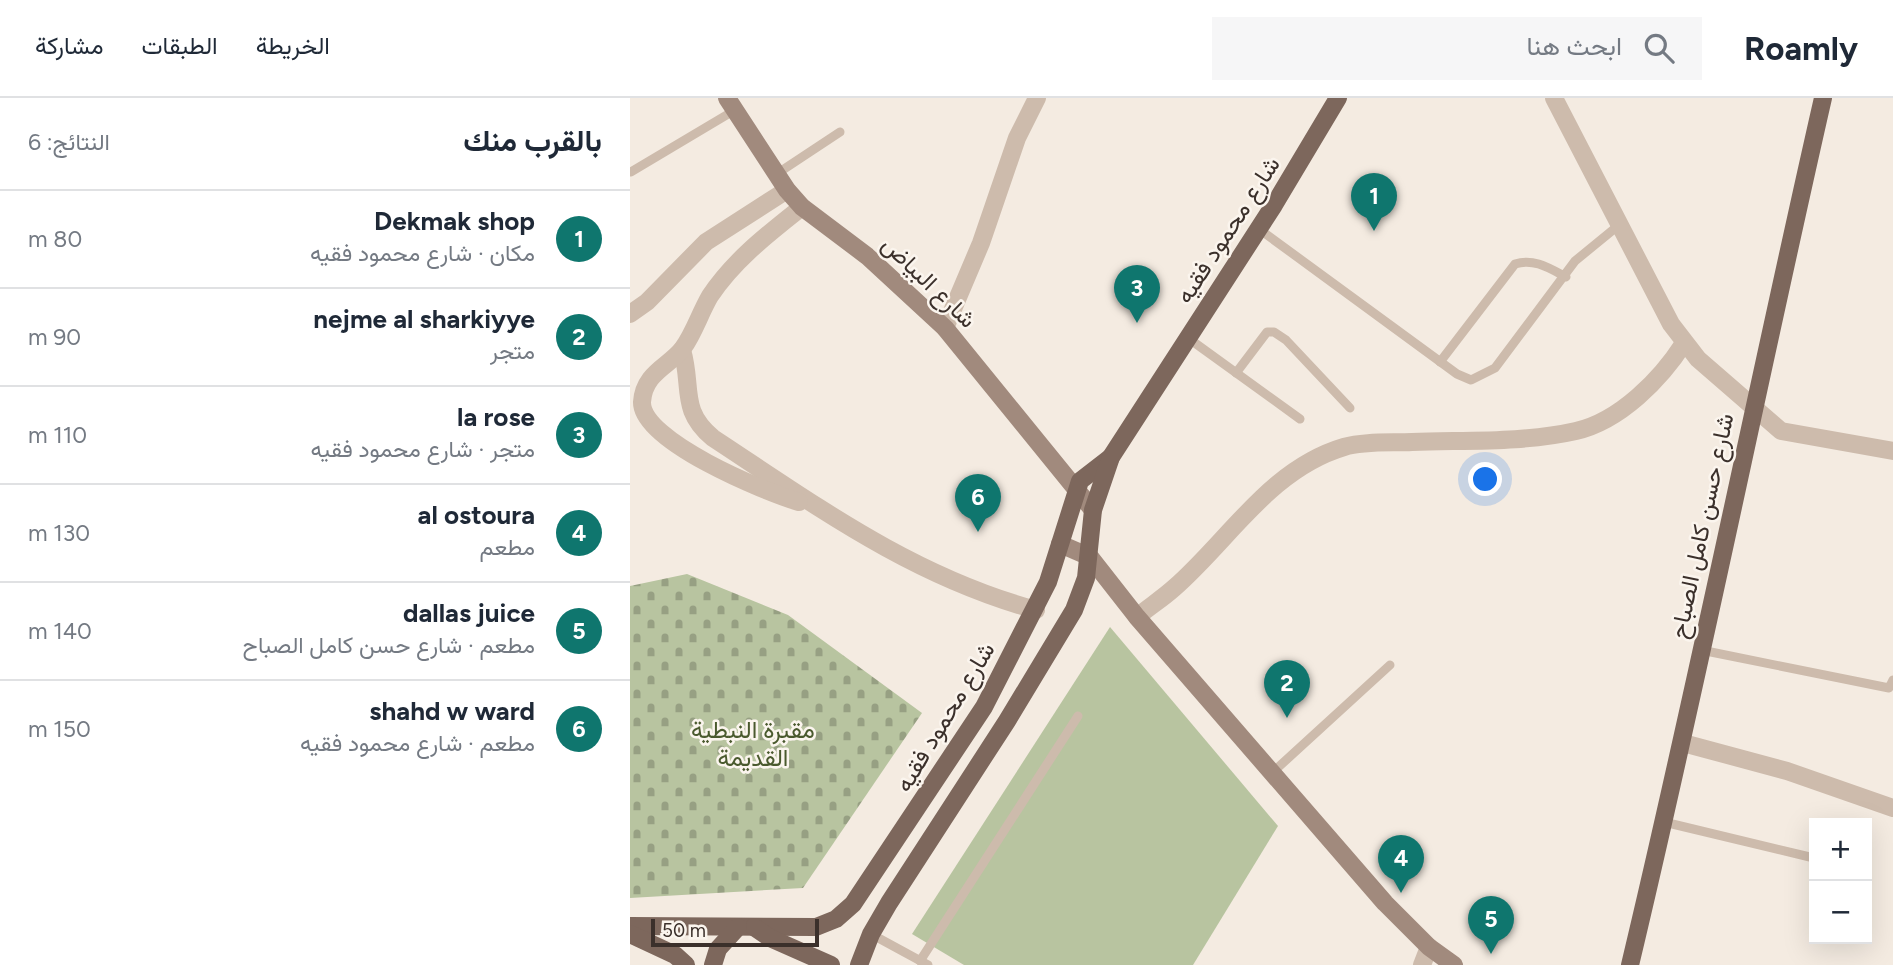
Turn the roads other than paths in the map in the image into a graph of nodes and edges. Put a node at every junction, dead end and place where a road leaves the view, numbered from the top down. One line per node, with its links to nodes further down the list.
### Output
1 (1037, 98): 14 (street)
2 (1338, 98): 11 (main road, شارع محمود فقيه)
3 (1554, 98): 10 (street)
4 (1823, 98): 20 (main road, شارع حسن كامل الصباح)
5 (731, 104): 7 (lane); 8 (main road, شارع البياض)
6 (839, 132): 8 (lane)
7 (631, 172)
8 (783, 181): 9 (main road, شارع البياض); 13 (street)
9 (802, 207): 14 (main road, شارع البياض); 17 (street)
10 (1619, 225): 12 (lane); 16 (street)
11 (1259, 229): 15 (main road, شارع محمود فقيه); 18 (lane)
12 (1566, 277): 18 (lane); 18 (lane)
13 (630, 314)
14 (945, 328): 25 (main road, شارع البياض)
15 (1188, 338): 19 (lane); 24 (main road, شارع محمود فقيه)
16 (1684, 343): 20 (street); 31 (street)
17 (682, 350): 26 (street); 26 (street)
18 (1440, 362)
19 (1236, 373): 21 (lane); 22 (lane)
20 (1752, 407): 23 (street); 32 (main road, شارع حسن كامل الصباح)
21 (1350, 408)
22 (1300, 419)
23 (1893, 452)
24 (1111, 457): 25 (main road, شارع محمود فقيه); 27 (main road, شارع محمود فقيه)
25 (1075, 491): 27 (main road, شارع البياض); 28 (main road, شارع محمود فقيه)
26 (812, 506): 30 (street)
27 (1093, 510): 29 (main road, شارع محمود فقيه)
28 (1060, 544): 29 (main road); 30 (main road, شارع محمود فقيه)
29 (1090, 557): 31 (main road); 44 (main road, شارع محمود فقيه)
30 (1036, 610): 42 (main road, شارع محمود فقيه)
31 (1137, 617): 37 (main road)
32 (1701, 650): 34 (lane); 36 (main road, شارع حسن كامل الصباح)
33 (1390, 665): 37 (lane)
34 (1893, 680)
35 (1077, 716): 46 (lane)
36 (1683, 743): 38 (street); 39 (main road, شارع حسن كامل الصباح)
37 (1273, 772): 45 (main road)
38 (1893, 808)
39 (1664, 822): 40 (lane); 53 (main road, شارع حسن كامل الصباح)
40 (1809, 857)
41 (630, 926): 42 (main road, شارع محمود فقيه)
42 (746, 927): 47 (main road); 49 (main road)
43 (630, 934): 48 (main road)
44 (871, 934): 46 (lane); 50 (main road, شارع محمود فقيه)
45 (1429, 947): 51 (street); 52 (main road)
46 (924, 963)
47 (826, 964)
48 (686, 965)
49 (713, 965)
50 (859, 965)
51 (1422, 965)
52 (1454, 965)
53 (1630, 965)

